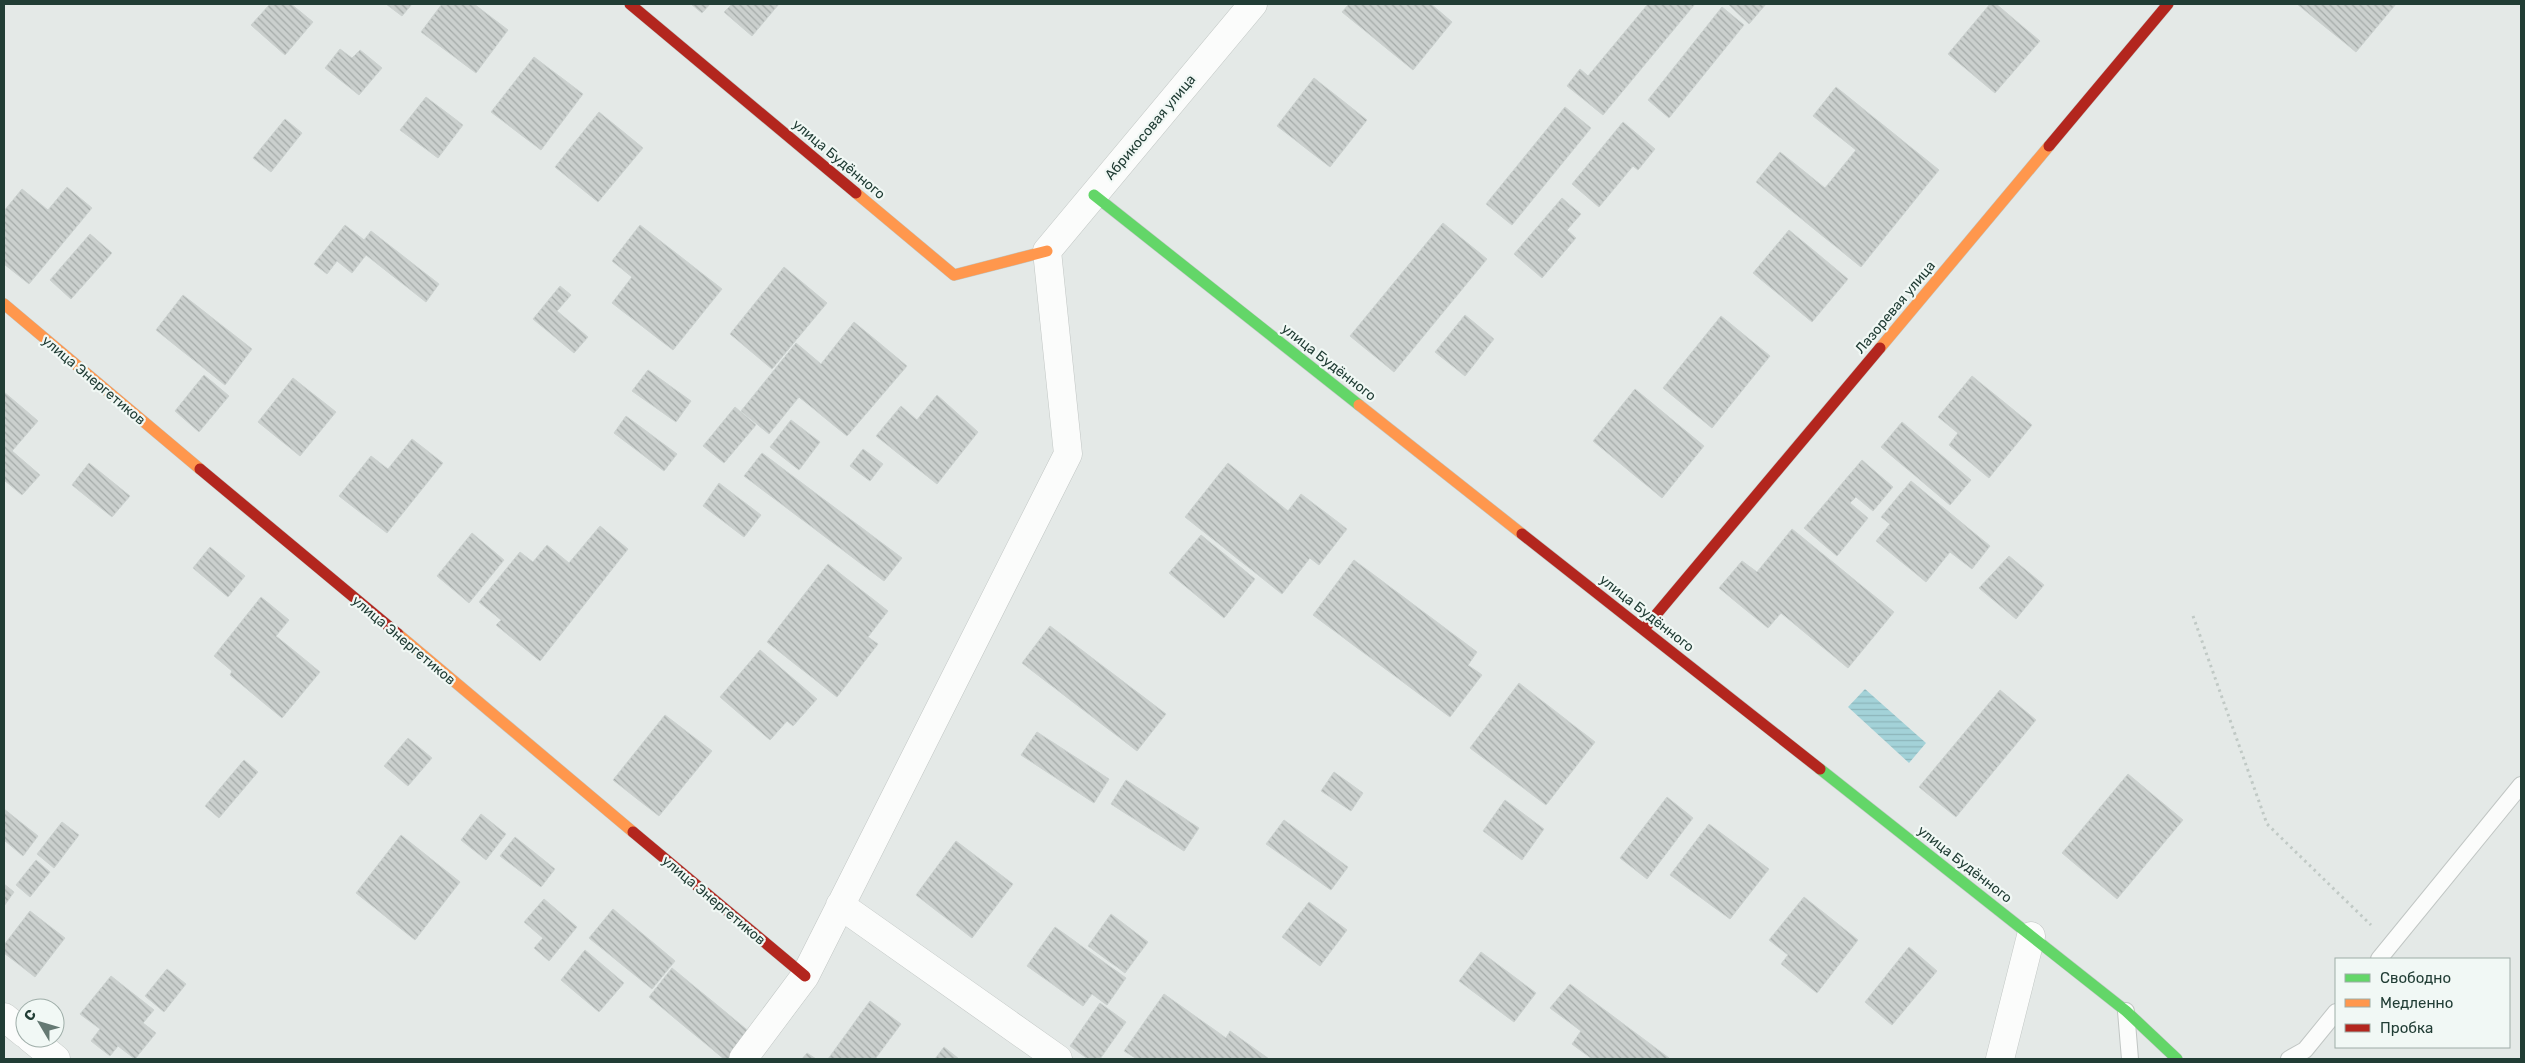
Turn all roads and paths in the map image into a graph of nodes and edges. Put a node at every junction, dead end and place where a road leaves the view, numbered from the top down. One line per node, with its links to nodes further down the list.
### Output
1 (630, 4): 5 (street, улица Будённого)
2 (1253, 4): 4 (street, Абрикосовая улица)
3 (2168, 4): 8 (street, Лазоревая улица)
4 (1094, 195): 5 (street, Абрикосовая улица); 8 (street, улица Будённого)
5 (1047, 251): 10 (street)
6 (4, 304): 14 (street, улица Энергетиков)
7 (2193, 616): 12 (path)
8 (1644, 629): 11 (street, улица Будённого)
9 (2521, 785): 12 (lane)
10 (840, 905): 14 (street); 22 (street)
11 (2031, 936): 15 (street, улица Будённого); 23 (street)
12 (2391, 945): 13 (lane)
13 (2380, 958)
14 (805, 976): 21 (street)
15 (2126, 1011): 24 (lane); 25 (street, улица Будённого)
16 (2335, 1013): 26 (lane)
17 (4, 1017): 18 (street)
18 (15, 1026)
19 (42, 1048): 20 (street)
20 (56, 1059)
21 (743, 1059)
22 (1058, 1059)
23 (2000, 1059)
24 (2130, 1059)
25 (2177, 1059)
26 (2289, 1059)

